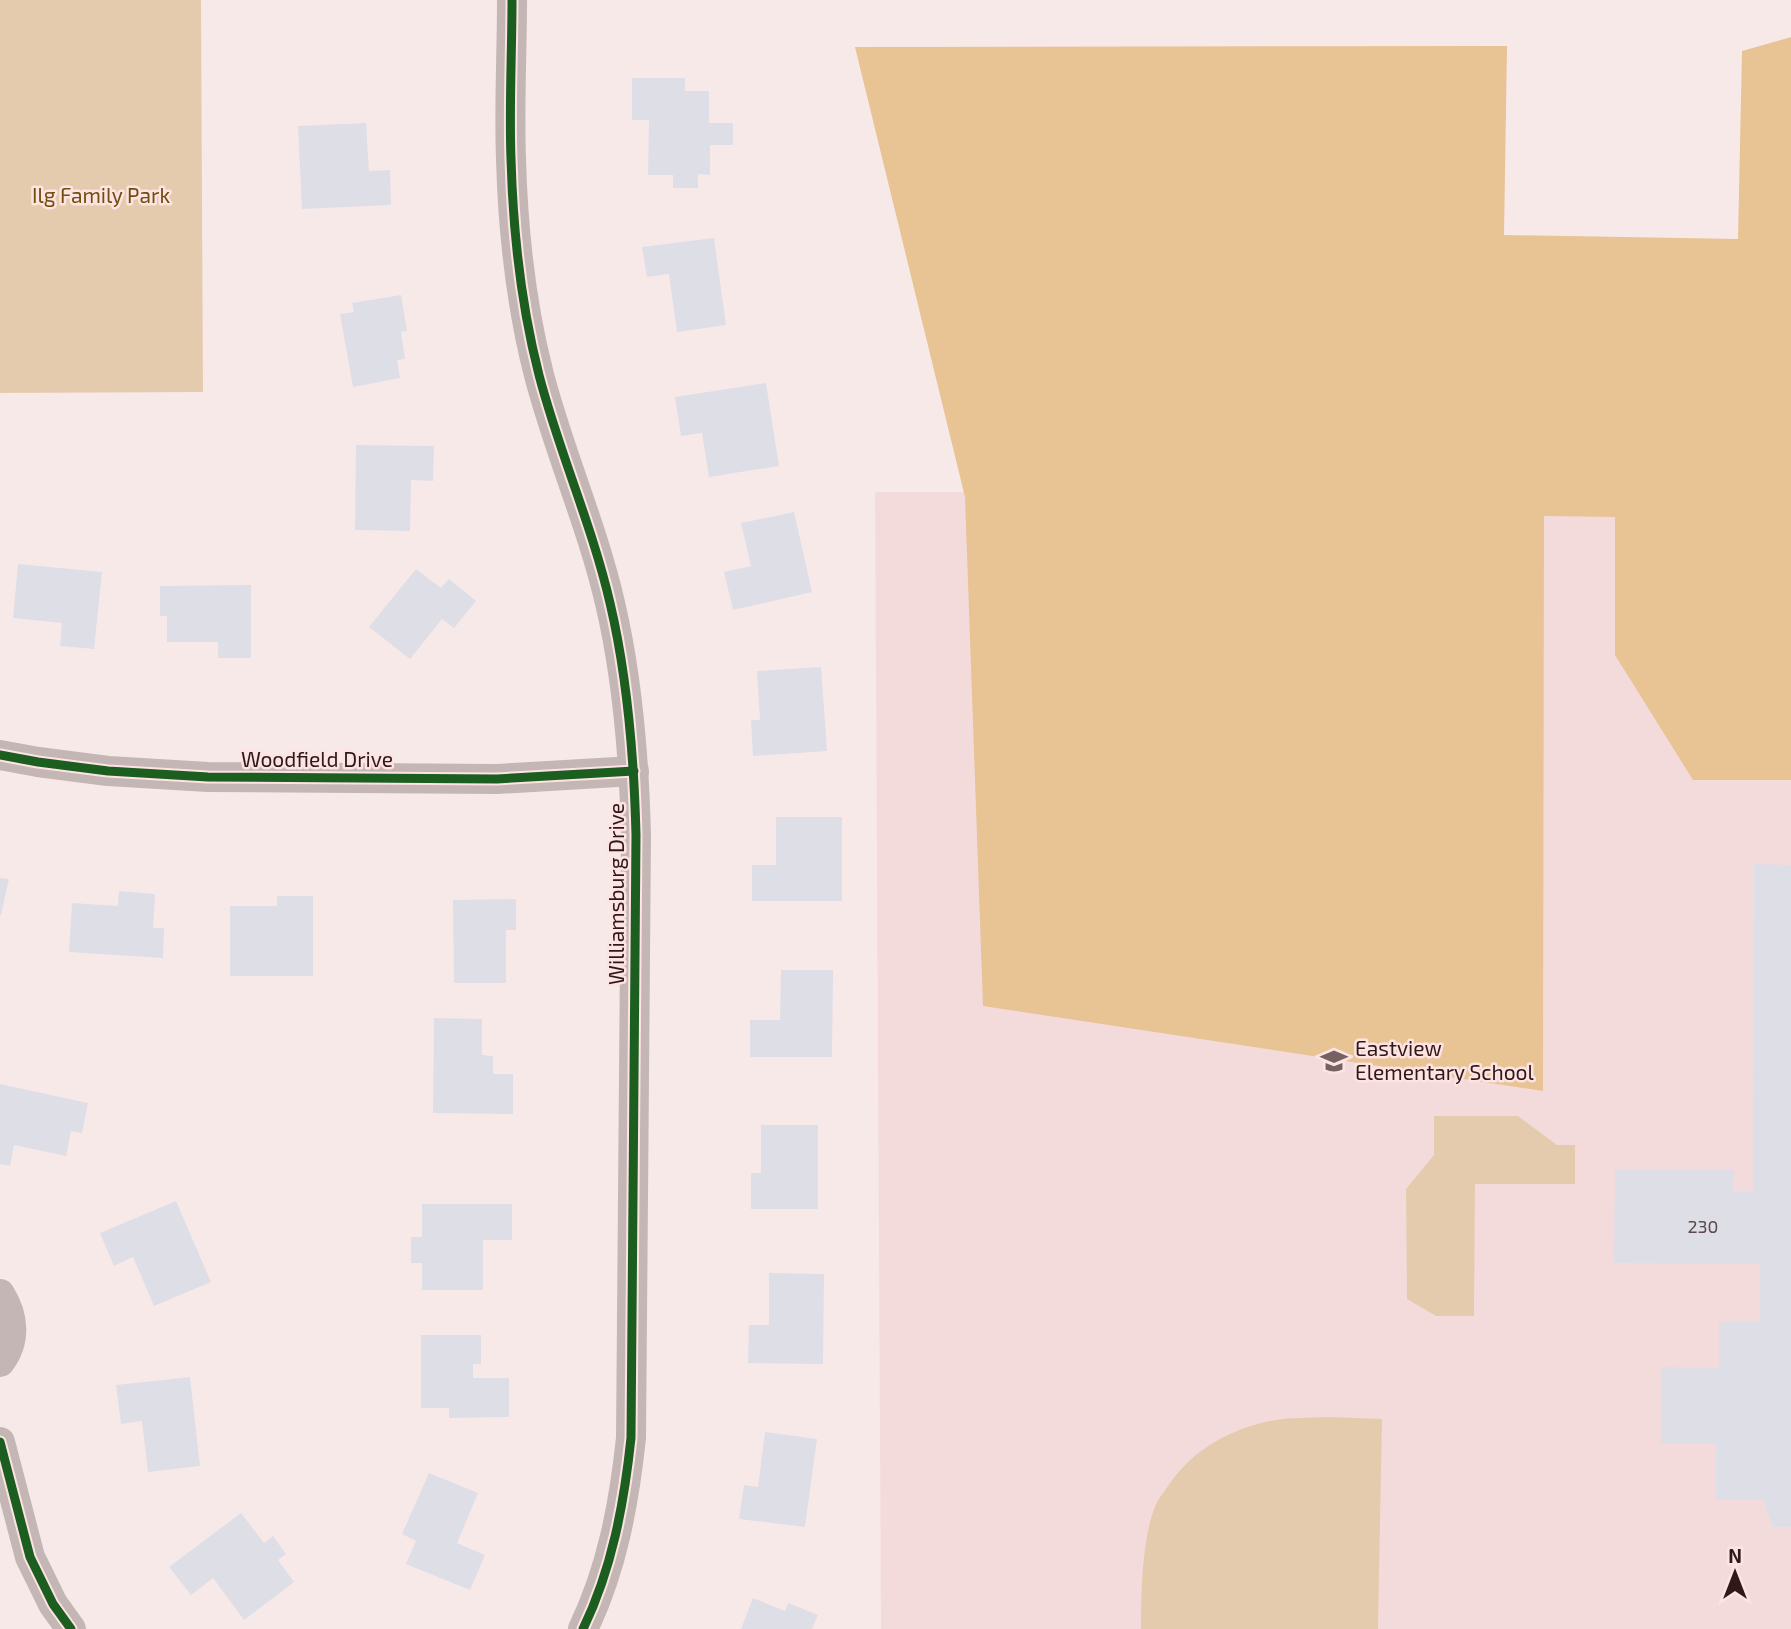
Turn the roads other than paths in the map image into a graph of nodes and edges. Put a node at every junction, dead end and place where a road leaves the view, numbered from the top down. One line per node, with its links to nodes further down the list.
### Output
1 (512, 0): 3 (street, Williamsburg Drive)
2 (0, 755): 3 (street, Woodfield Drive)
3 (634, 771): 8 (street, Williamsburg Drive)
4 (0, 1294): 5 (street)
5 (0, 1362)
6 (0, 1442): 7 (street)
7 (71, 1629)
8 (583, 1629)

